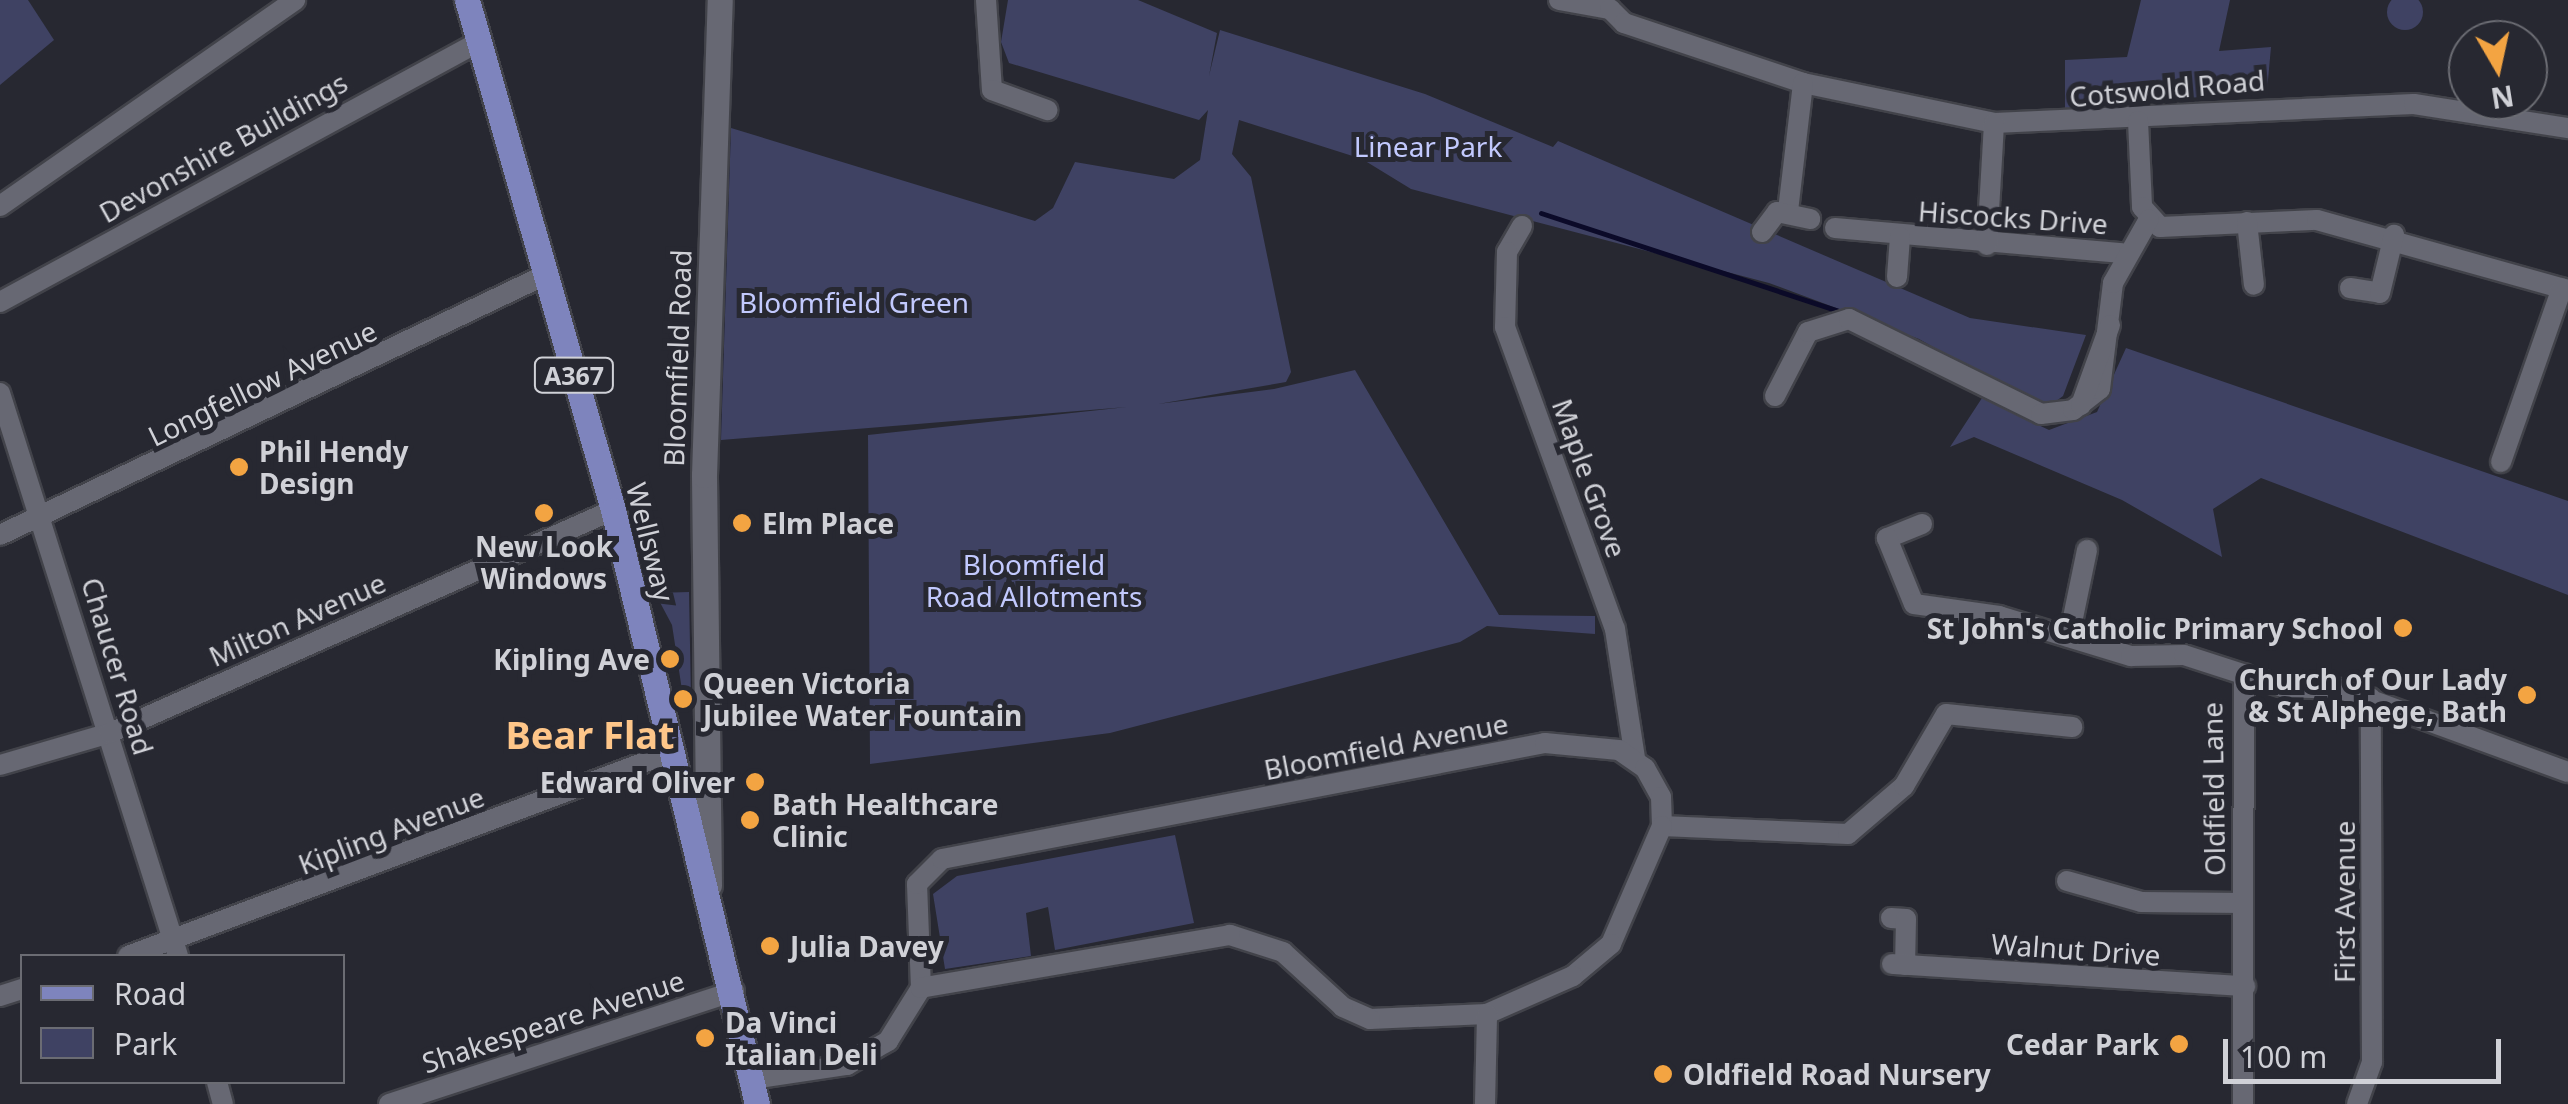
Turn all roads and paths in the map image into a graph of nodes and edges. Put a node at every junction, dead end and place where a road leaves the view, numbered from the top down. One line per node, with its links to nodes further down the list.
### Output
1 (295, 0): 13 (street)
2 (467, 0): 7 (main road, Wellsway / A367)
3 (720, 0): 42 (street, Bloomfield Road)
4 (986, 0): 9 (street)
5 (1559, 0): 6 (street, Cotswold Road)
6 (1610, 4): 8 (street, Cotswold Road)
7 (475, 44): 25 (main road, Wellsway / A367); 30 (street, Devonshire Buildings)
8 (1804, 83): 11 (street, Cotswold Road); 14 (street)
9 (1047, 110)
10 (2138, 122): 11 (street, Cotswold Road); 12 (street, Cotswold Road); 16 (street)
11 (1994, 123): 23 (street)
12 (2568, 128)
13 (0, 206)
14 (1788, 211): 15 (street); 20 (street)
15 (1810, 219)
16 (2149, 219): 17 (street); 24 (street, Hiscocks Drive)
17 (2247, 222): 21 (street); 27 (street)
18 (1522, 226): 46 (street, Maple Grove)
19 (1835, 228): 22 (street, Hiscocks Drive)
20 (1762, 232)
21 (2394, 234): 28 (street); 29 (street)
22 (1900, 237): 23 (street, Hiscocks Drive); 26 (street, Hiscocks Drive)
23 (1987, 244): 24 (street, Hiscocks Drive)
24 (2122, 252): 31 (street, Hiscocks Drive)
25 (545, 275): 34 (main road, Wellsway / A367); 35 (street, Longfellow Avenue)
26 (1898, 277)
27 (2254, 285)
28 (2350, 288)
29 (2565, 289): 33 (street)
30 (0, 302)
31 (1775, 396)
32 (1, 399): 35 (street, Chaucer Road)
33 (2501, 462)
34 (612, 510): 44 (street, Milton Avenue); 45 (main road, Wellsway / A367)
35 (44, 521): 37 (street, Longfellow Avenue); 44 (street, Chaucer Road)
36 (1922, 524): 39 (street, Oldfield Lane)
37 (0, 535)
38 (2087, 550): 39 (street)
39 (2069, 637): 40 (street, Oldfield Lane)
40 (2244, 674): 41 (street, Oldfield Lane); 52 (street, Oldfield Lane)
41 (2372, 698): 48 (street, Oldfield Lane); 64 (street, First Avenue)
42 (708, 717): 45 (street); 51 (street, Bloomfield Road)
43 (2072, 727): 49 (street)
44 (110, 732): 47 (street, Milton Avenue); 54 (street, Chaucer Road)
45 (672, 752): 51 (main road, Wellsway / A367); 54 (street, Kipling Avenue)
46 (1635, 758): 49 (street); 57 (street, Bloomfield Avenue)
47 (0, 765)
48 (2568, 772)
49 (1662, 826): 59 (street)
50 (2067, 883): 52 (street, Oldfield Lane)
51 (709, 885): 58 (main road, Wellsway / A367)
52 (2243, 903): 56 (street, Oldfield Lane)
53 (1891, 918): 56 (street, Walnut Drive)
54 (175, 949): 55 (street, Kipling Avenue)
55 (141, 954)
56 (2245, 986): 63 (street, Oldfield Lane)
57 (921, 988): 59 (street); 60 (street)
58 (734, 990): 60 (main road, Wellsway / A367); 61 (street, Shakespeare Avenue)
59 (1487, 1014): 62 (street)
60 (755, 1092)
61 (389, 1104)
62 (1485, 1104)
63 (2243, 1104)
64 (2357, 1104)

